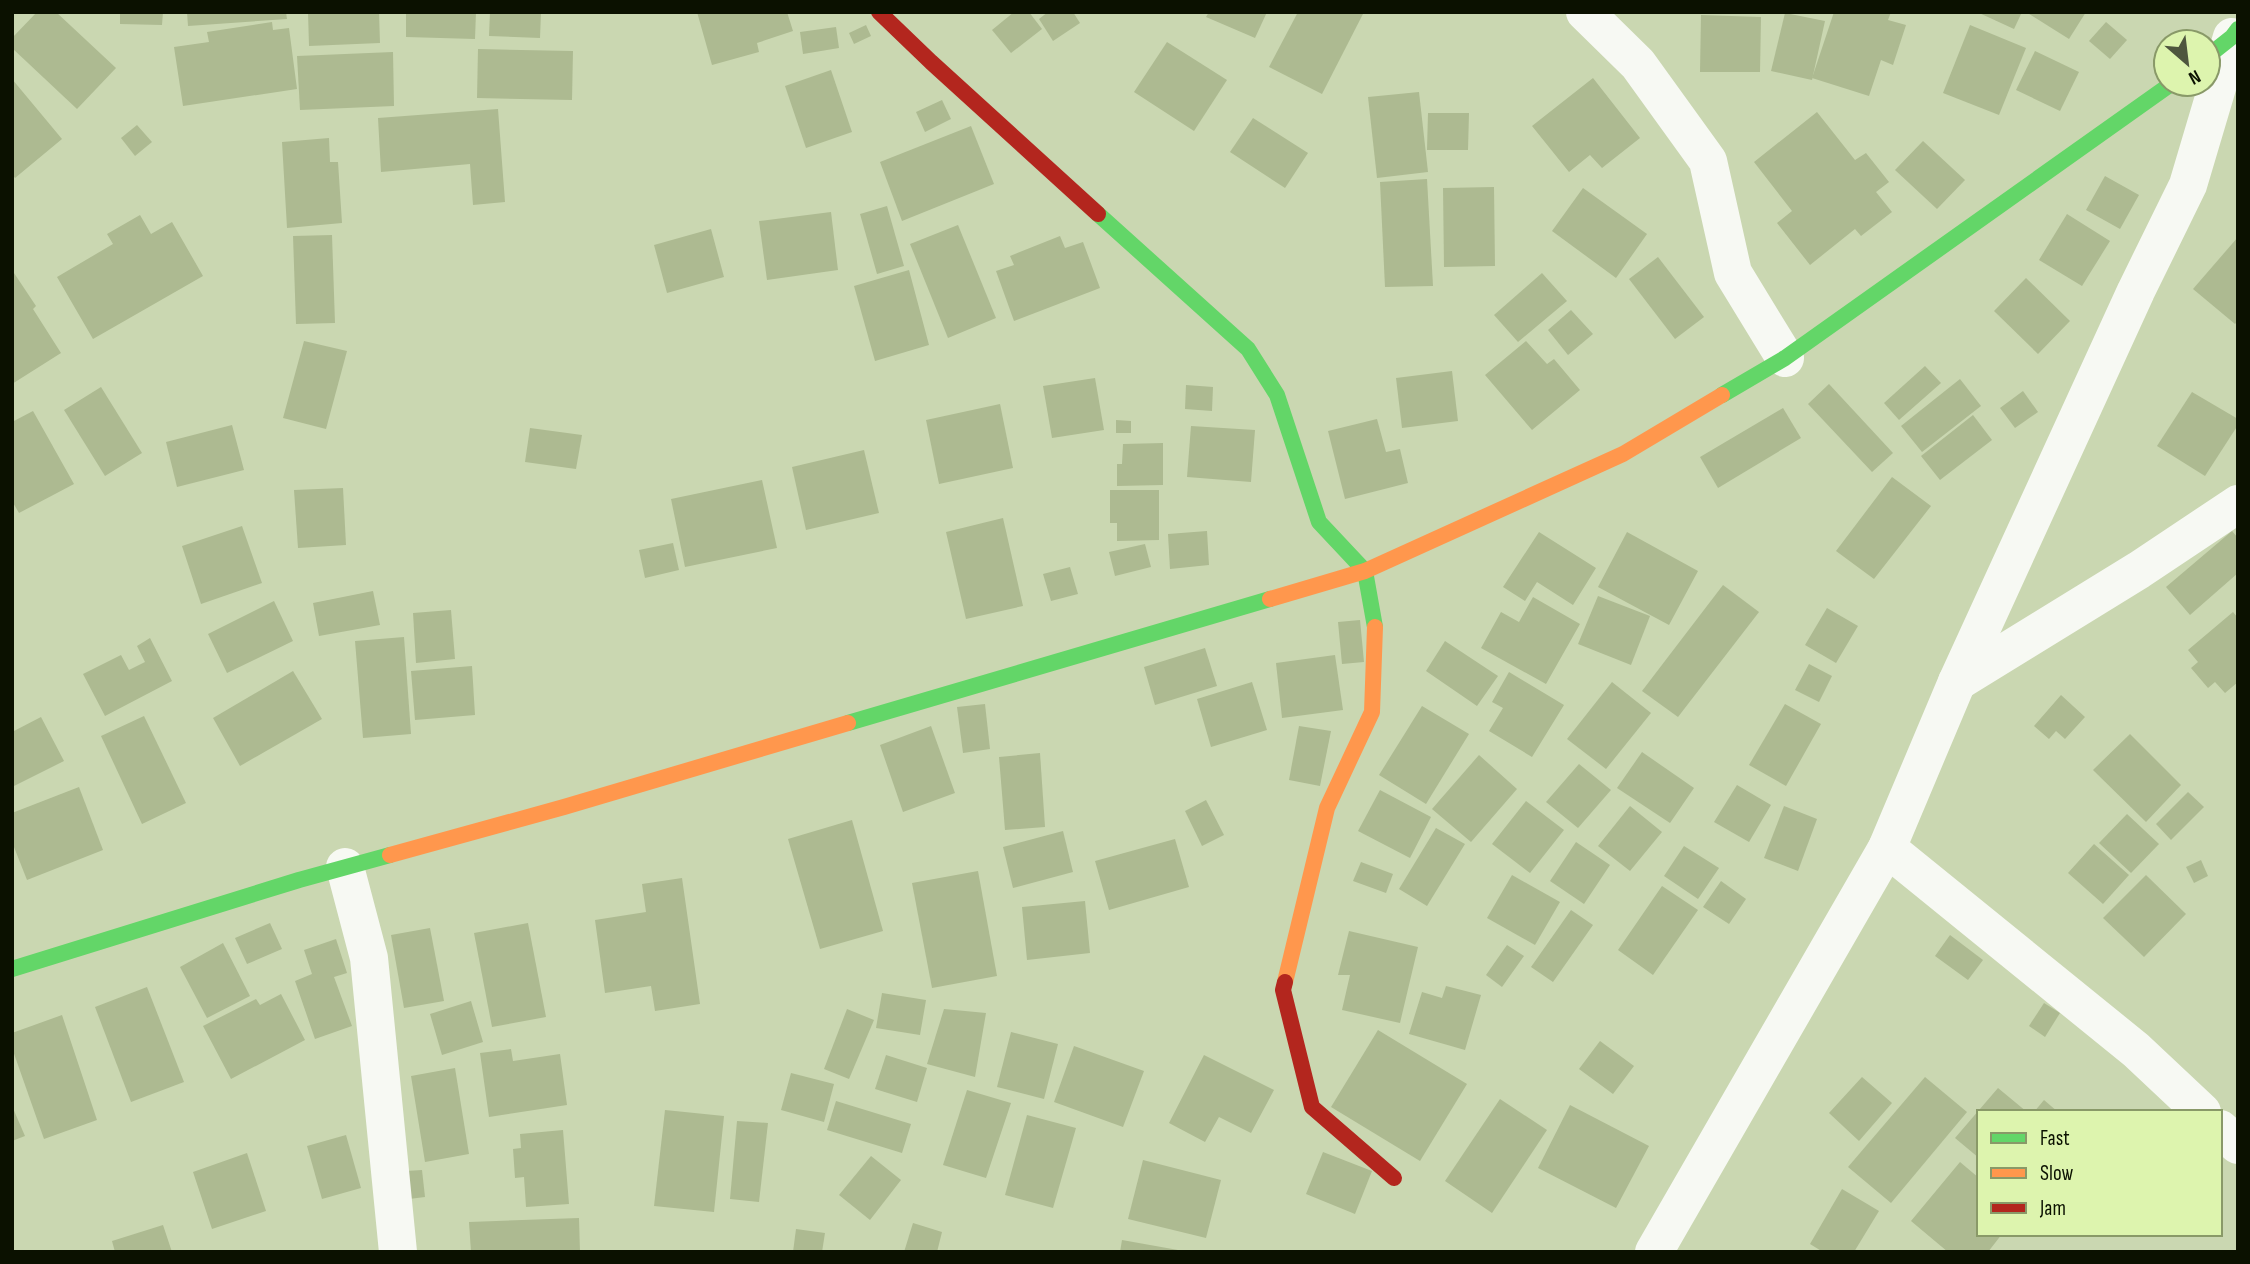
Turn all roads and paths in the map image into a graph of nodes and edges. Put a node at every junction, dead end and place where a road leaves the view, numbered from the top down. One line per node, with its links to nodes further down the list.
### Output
1 (880, 12): 7 (street)
2 (1585, 12): 5 (street)
3 (2226, 41): 8 (street)
4 (2152, 97): 5 (street)
5 (1785, 358): 7 (street)
6 (2238, 504): 8 (street)
7 (1365, 571): 10 (street); 15 (street)
8 (1957, 682): 9 (street)
9 (1887, 848): 12 (street); 17 (street)
10 (345, 867): 11 (street); 16 (street)
11 (12, 969)
12 (2200, 1110)
13 (2222, 1131): 14 (street)
14 (2238, 1145)
15 (1394, 1178)
16 (398, 1252)
17 (1654, 1252)

